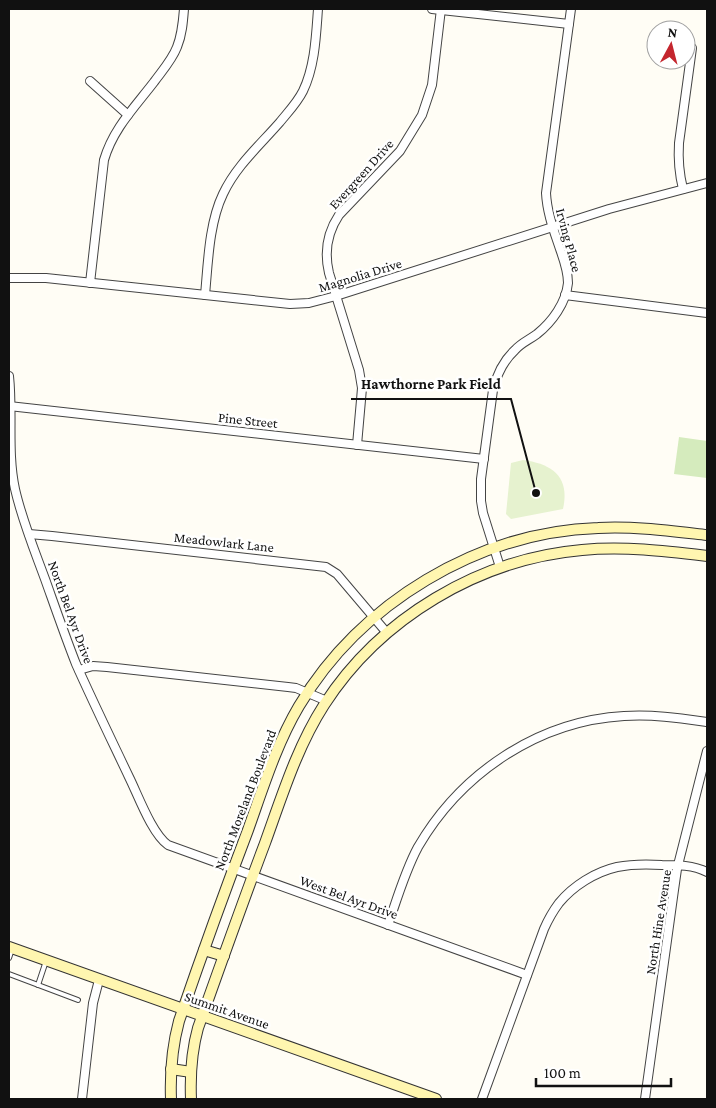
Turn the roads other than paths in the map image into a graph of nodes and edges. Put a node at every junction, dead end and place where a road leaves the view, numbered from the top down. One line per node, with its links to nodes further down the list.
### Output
1 (184, 9): 9 (street)
2 (318, 9): 15 (street)
3 (432, 9): 4 (street)
4 (441, 9): 6 (street); 17 (street, Evergreen Drive)
5 (571, 9): 6 (street, Irving Place)
6 (568, 24): 12 (street, Irving Place)
7 (689, 70): 11 (street)
8 (90, 81): 9 (street)
9 (128, 115): 14 (street)
10 (707, 183): 11 (street, Magnolia Drive)
11 (683, 189): 12 (street, Magnolia Drive)
12 (553, 227): 16 (street, Irving Place); 17 (street, Magnolia Drive)
13 (9, 278): 14 (street, Magnolia Drive)
14 (90, 283): 15 (street, Magnolia Drive)
15 (205, 295): 17 (street, Magnolia Drive)
16 (565, 295): 18 (street); 22 (street, Irving Place)
17 (336, 296): 21 (street, Evergreen Drive)
18 (707, 313)
19 (9, 376): 20 (street, North Bel Ayr Drive)
20 (10, 406): 21 (street, Pine Street); 23 (street, North Bel Ayr Drive)
21 (357, 445): 22 (street, Pine Street)
22 (484, 459): 25 (street, Irving Place)
23 (29, 534): 28 (street, Meadowlark Lane); 30 (street, North Bel Ayr Drive)
24 (707, 535): 25 (street, North Moreland Boulevard)
25 (493, 548): 27 (street, Irving Place); 28 (street, North Moreland Boulevard)
26 (707, 556): 27 (street)
27 (500, 567): 29 (street)
28 (374, 617): 29 (street, Meadowlark Lane); 31 (street, North Moreland Boulevard)
29 (387, 633): 32 (street)
30 (79, 670): 31 (street); 35 (street, North Bel Ayr Drive)
31 (307, 693): 32 (street); 37 (street, North Moreland Boulevard)
32 (327, 701): 39 (street)
33 (707, 722): 40 (street)
34 (707, 751): 36 (street, North Hine Avenue)
35 (163, 842): 37 (street, West Bel Ayr Drive)
36 (679, 865): 38 (street); 46 (street); 59 (street, North Hine Avenue)
37 (233, 869): 39 (street, West Bel Ayr Drive); 41 (street, North Moreland Boulevard)
38 (707, 872)
39 (253, 876): 40 (street, West Bel Ayr Drive); 43 (street)
40 (388, 925): 46 (street, West Bel Ayr Drive)
41 (204, 950): 43 (street); 50 (street, North Moreland Boulevard)
42 (10, 951): 44 (street, Summit Avenue)
43 (224, 956): 51 (street)
44 (46, 961): 47 (street, Summit Avenue); 48 (lane)
45 (9, 974): 48 (lane)
46 (527, 975): 58 (street)
47 (99, 980): 50 (street, Summit Avenue); 54 (street)
48 (38, 985): 49 (lane)
49 (78, 1000)
50 (183, 1010): 51 (street, Summit Avenue); 52 (street, North Moreland Boulevard)
51 (202, 1016): 53 (street); 57 (street, Summit Avenue)
52 (171, 1069): 53 (street); 55 (street, North Moreland Boulevard)
53 (190, 1072): 56 (street)
54 (82, 1099)
55 (171, 1099)
56 (191, 1099)
57 (436, 1099)
58 (482, 1099)
59 (645, 1099)

